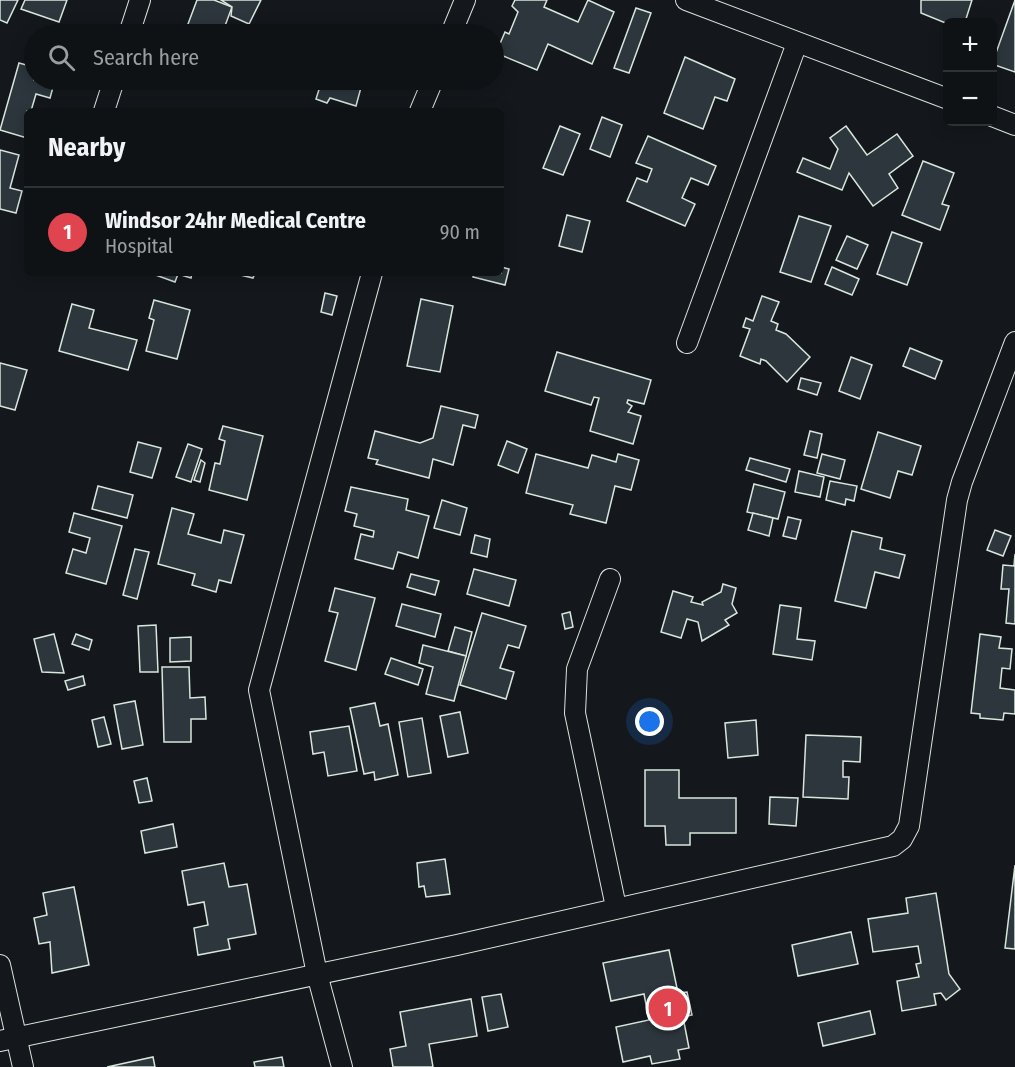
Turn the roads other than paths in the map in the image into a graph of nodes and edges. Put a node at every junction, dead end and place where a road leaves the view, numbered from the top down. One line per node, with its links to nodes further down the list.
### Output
1 (140, 0): 4 (street)
2 (465, 0): 5 (street)
3 (686, 0): 6 (street)
4 (132, 24)
5 (455, 24)
6 (797, 43): 9 (street); 16 (street)
7 (111, 90): 10 (street)
8 (429, 90): 11 (street)
9 (943, 97)
10 (105, 108)
11 (421, 108)
12 (997, 118): 13 (street)
13 (1015, 125)
14 (371, 276): 20 (street)
15 (1015, 342): 18 (street)
16 (687, 343)
17 (610, 579): 18 (street)
18 (616, 907): 20 (street)
19 (0, 965): 21 (street)
20 (317, 974): 21 (street); 23 (street)
21 (9, 1039): 22 (street)
22 (23, 1067)
23 (342, 1067)

